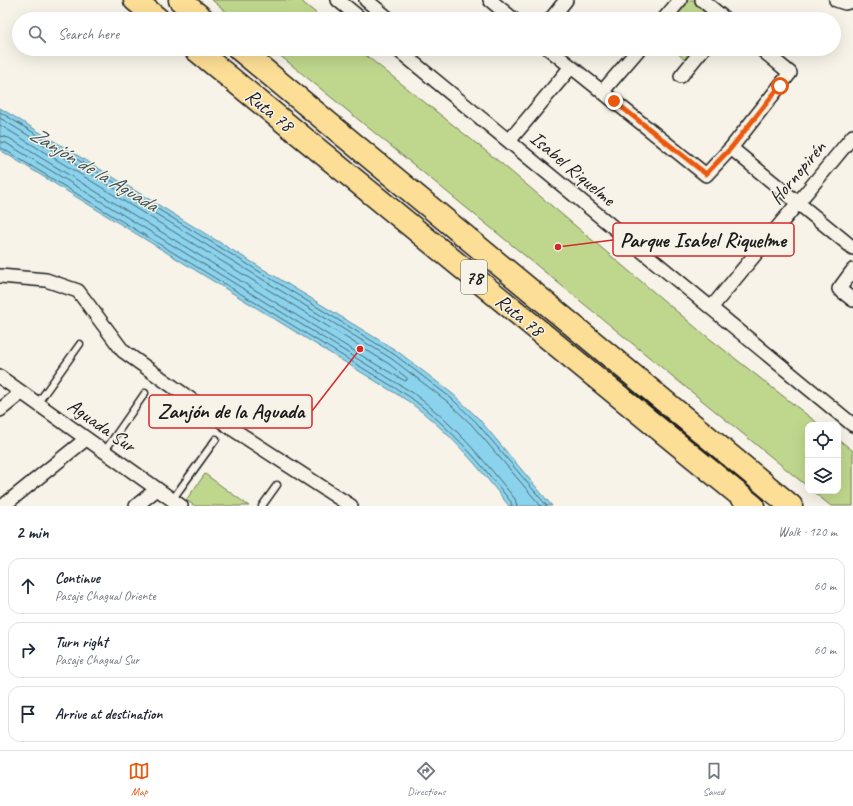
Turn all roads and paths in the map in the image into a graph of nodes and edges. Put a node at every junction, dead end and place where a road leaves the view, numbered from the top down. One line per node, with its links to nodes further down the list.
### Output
1 (135, 0): 11 (highway)
2 (180, 0): 12 (highway)
3 (338, 0): 13 (street)
4 (366, 0): 14 (street)
5 (490, 0): 15 (street)
6 (566, 0): 16 (street)
7 (680, 0): 17 (street)
8 (702, 0): 18 (street)
9 (836, 0): 10 (street)
10 (853, 1)
11 (150, 12)
12 (195, 12)
13 (353, 12)
14 (381, 12)
15 (504, 12)
16 (557, 12)
17 (670, 12)
18 (717, 12)
19 (204, 56): 55 (highway, Ruta 78 / 78)
20 (247, 56): 56 (highway, Ruta 78 / 78)
21 (409, 56): 30 (street, Isabel Riquelme)
22 (558, 56): 26 (street)
23 (633, 56): 28 (street)
24 (697, 56): 27 (street)
25 (769, 56): 31 (street)
26 (571, 67): 28 (street); 30 (street)
27 (681, 76)
28 (602, 92): 31 (street)
29 (853, 136): 32 (street, Hornopirén)
30 (509, 141): 37 (street, Isabel Riquelme)
31 (731, 148): 32 (street)
32 (798, 202): 33 (street); 37 (street, Hornopirén)
33 (853, 248)
34 (853, 270): 36 (street)
35 (0, 276): 54 (street)
36 (853, 300)
37 (711, 308): 44 (street, Isabel Riquelme)
38 (80, 344): 42 (lane)
39 (0, 377): 40 (street, Aguada Sur)
40 (22, 393): 42 (street, Aguada Sur); 43 (street)
41 (145, 393): 47 (lane)
42 (37, 404): 45 (street, Aguada Sur)
43 (0, 410)
44 (853, 425)
45 (86, 439): 47 (street, Aguada Sur); 51 (street)
46 (216, 439): 50 (lane)
47 (104, 452): 49 (street, Aguada Sur)
48 (277, 485): 53 (lane)
49 (157, 489): 50 (street, Aguada Sur); 52 (street)
50 (177, 503)
51 (2, 506)
52 (136, 506)
53 (262, 506)
54 (351, 506)
55 (752, 506)
56 (791, 506)

